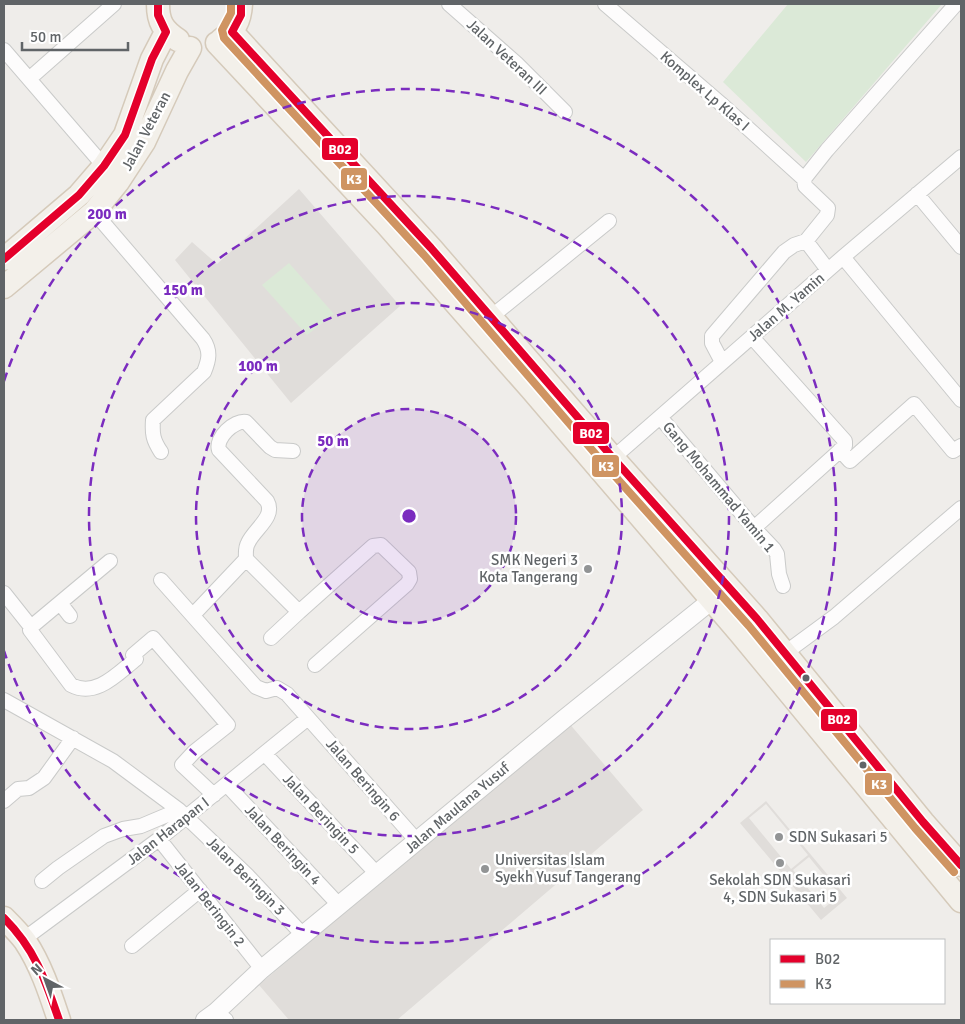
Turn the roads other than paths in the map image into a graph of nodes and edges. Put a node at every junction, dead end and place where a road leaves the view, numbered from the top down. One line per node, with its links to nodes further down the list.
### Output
1 (114, 4): 11 (street)
2 (158, 4): 7 (main road)
3 (241, 4): 8 (main road)
4 (449, 4): 12 (street, Jalan Veteran III)
5 (605, 4): 15 (street, Komplex Lp Klas I)
6 (956, 4): 15 (street)
7 (166, 32): 9 (main road); 14 (main road, Jalan Veteran)
8 (224, 38): 9 (main road); 25 (main road); 42 (main road)
9 (190, 48): 17 (main road, Jalan Veteran)
10 (4, 50): 11 (street)
11 (29, 79): 14 (street)
12 (565, 112)
13 (961, 157): 16 (street, Jalan M. Yamin)
14 (104, 166): 22 (main road, Jalan Veteran)
15 (804, 183): 19 (street)
16 (917, 194): 20 (street); 21 (street, Jalan M. Yamin)
17 (94, 212): 24 (main road, Jalan Veteran); 33 (street)
18 (609, 221): 25 (street)
19 (806, 241): 23 (street); 27 (street)
20 (961, 247)
21 (843, 257): 23 (street, Jalan M. Yamin); 28 (street)
22 (4, 259)
23 (828, 270): 26 (street, Jalan M. Yamin)
24 (5, 283)
25 (491, 316): 34 (main road)
26 (752, 337): 27 (street, Jalan M. Yamin); 31 (street)
27 (722, 362): 29 (street, Jalan M. Yamin)
28 (961, 400)
29 (660, 417): 34 (street, Jalan M. Yamin); 36 (street, Gang Mohammad Yamin 1)
30 (961, 446): 31 (street)
31 (840, 450): 36 (street)
32 (293, 451): 37 (street)
33 (161, 452)
34 (613, 458): 49 (main road)
35 (961, 508): 49 (street)
36 (754, 528): 40 (street, Gang Mohammad Yamin 1)
37 (246, 560): 44 (street); 45 (street)
38 (110, 561): 43 (street)
39 (162, 580): 45 (street, Jalan Beringin 6)
40 (783, 586)
41 (4, 593): 47 (street)
42 (712, 600): 60 (street, Jalan Maulana Yusuf); 65 (main road)
43 (60, 603): 46 (street); 47 (street)
44 (299, 612): 48 (street); 50 (street)
45 (193, 615): 52 (street, Jalan Beringin 6)
46 (70, 616)
47 (31, 627): 56 (street)
48 (271, 638)
49 (785, 653): 61 (main road)
50 (315, 665)
51 (4, 700): 53 (street, Jalan Beringin 3)
52 (308, 718): 54 (street, Jalan Harapan I); 60 (street, Jalan Beringin 6)
53 (73, 738): 57 (street); 58 (street, Jalan Beringin 3)
54 (265, 754): 55 (street, Jalan Harapan I); 62 (street, Jalan Beringin 5)
55 (227, 785): 56 (street, Jalan Harapan I); 66 (street, Jalan Beringin 4)
56 (214, 796): 58 (street, Jalan Harapan I)
57 (4, 801)
58 (183, 814): 59 (street, Jalan Harapan I); 63 (street); 68 (street, Jalan Beringin 3)
59 (160, 839): 64 (street, Jalan Beringin 2); 69 (street, Jalan Harapan I)
60 (417, 841): 62 (street, Jalan Maulana Yusuf)
61 (961, 865)
62 (377, 874): 66 (street, Jalan Maulana Yusuf)
63 (42, 881)
64 (200, 890): 70 (street); 71 (street, Jalan Beringin 2)
65 (961, 901)
66 (339, 905): 68 (street, Jalan Maulana Yusuf)
67 (4, 918): 69 (main road)
68 (303, 935): 71 (street, Jalan Maulana Yusuf)
69 (24, 939): 73 (main road)
70 (132, 946)
71 (262, 969): 72 (street, Jalan Maulana Yusuf)
72 (216, 1017)
73 (59, 1020)

